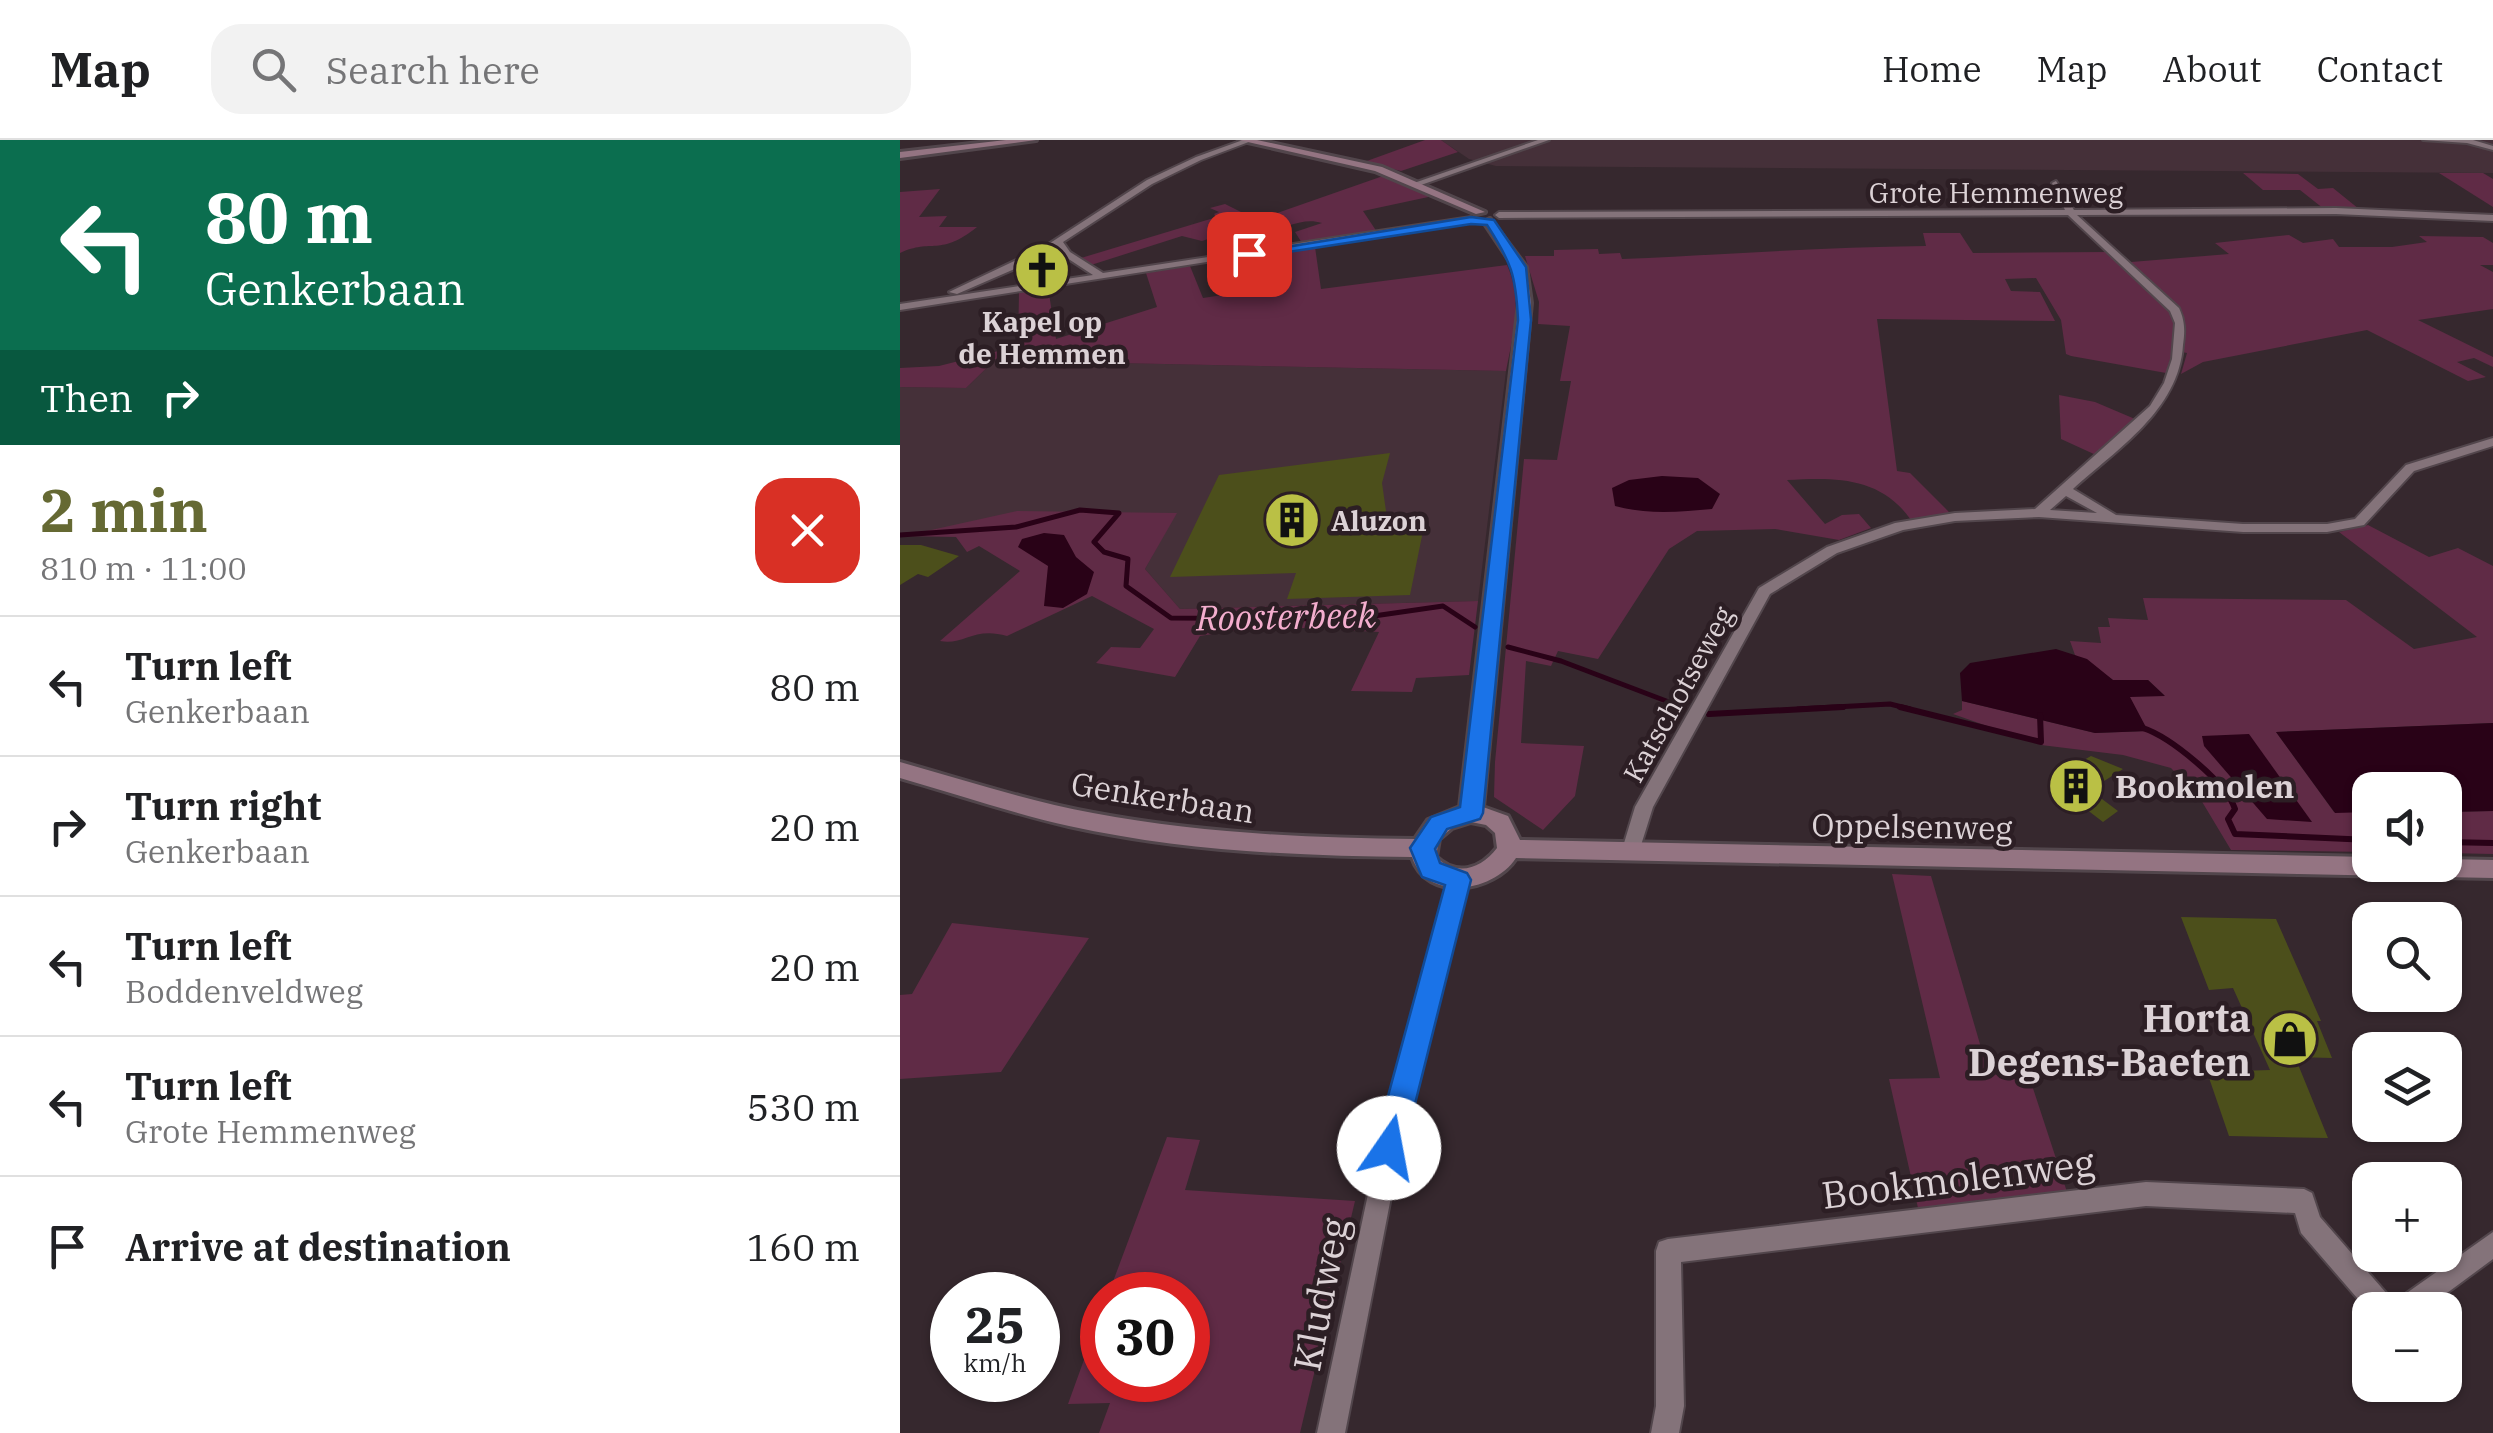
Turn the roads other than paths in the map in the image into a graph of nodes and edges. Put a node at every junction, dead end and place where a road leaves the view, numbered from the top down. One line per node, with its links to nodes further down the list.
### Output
1 (1031, 140): 7 (street)
2 (1247, 140): 8 (street); 13 (street)
3 (1545, 140): 8 (street)
4 (2427, 140): 5 (street)
5 (2466, 140): 6 (street)
6 (2493, 148)
7 (900, 155)
8 (1418, 183): 11 (street)
9 (2056, 183): 10 (street)
10 (2072, 215): 11 (street, Grote Hemmenweg); 12 (street, Grote Hemmenweg); 18 (street)
11 (1485, 217): 14 (street, Grote Hemmenweg); 22 (street)
12 (2493, 218)
13 (1058, 241): 14 (street); 15 (street)
14 (1102, 276): 15 (street, Grote Hemmenweg)
15 (940, 300): 16 (street, Grote Hemmenweg)
16 (900, 306)
17 (2493, 442): 20 (street, Katschotseweg)
18 (2067, 491): 19 (street); 20 (street)
19 (2040, 513): 20 (street, Katschotseweg); 25 (street, Katschotseweg)
20 (2116, 519)
21 (900, 770): 23 (street, Genkerbaan)
22 (1472, 813): 23 (street); 24 (street)
23 (1422, 848): 27 (street)
24 (1510, 849): 25 (street, Oppelsenweg); 27 (street)
25 (1630, 854): 26 (street, Oppelsenweg)
26 (2493, 870)
27 (1458, 880): 31 (street, Kludweg)
28 (2493, 1244): 30 (street)
29 (2369, 1292): 32 (street, Bookmolenweg)
30 (2427, 1292)
31 (1331, 1433)
32 (1665, 1433)

